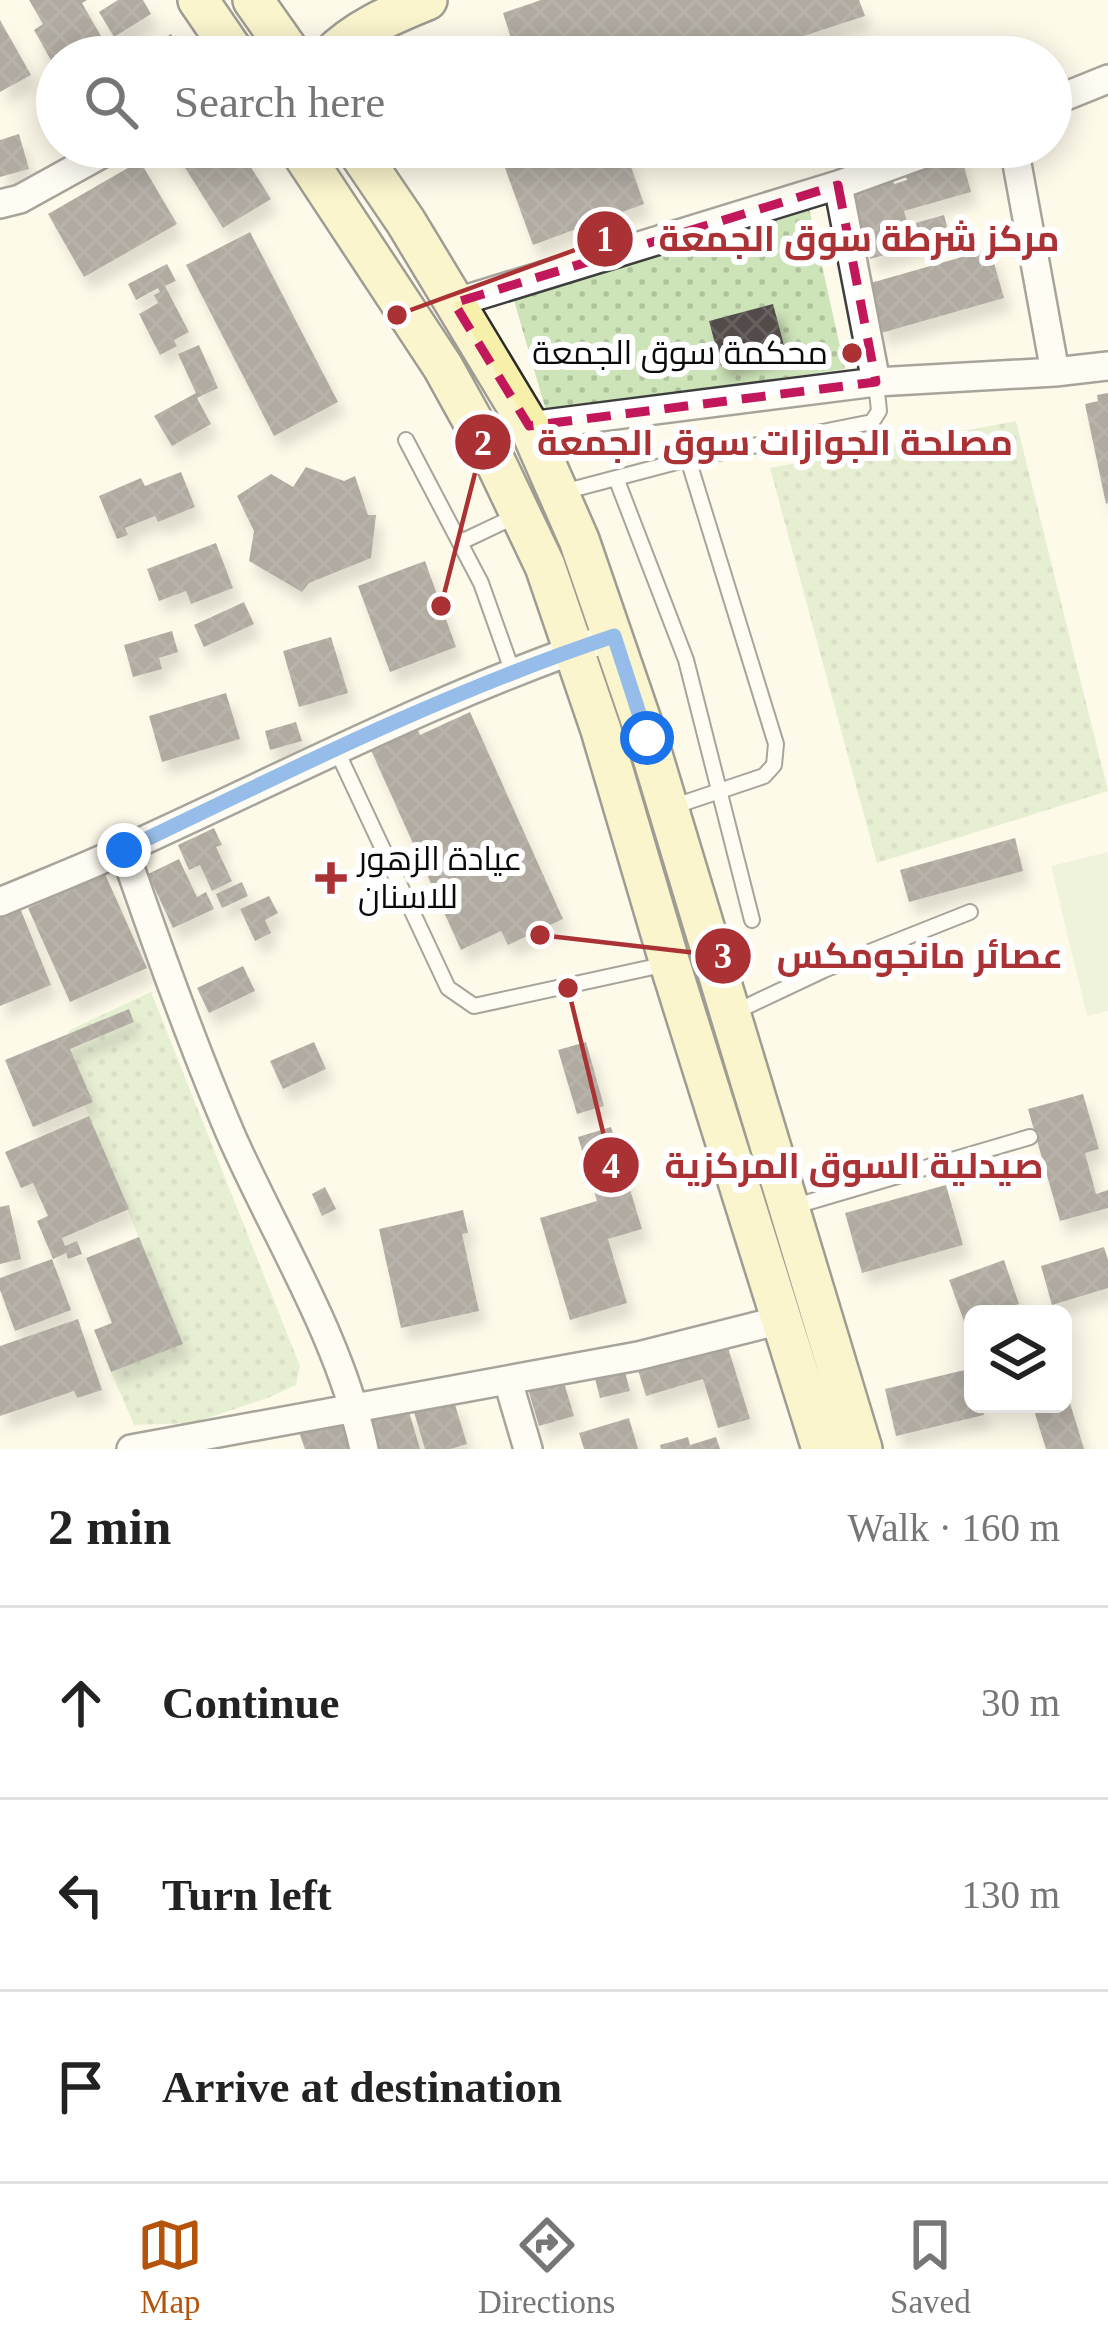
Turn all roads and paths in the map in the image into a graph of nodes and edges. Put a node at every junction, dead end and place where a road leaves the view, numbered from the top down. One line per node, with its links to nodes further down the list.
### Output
1 (198, 0): 4 (main road)
2 (253, 0): 5 (main road)
3 (424, 0): 6 (main road)
4 (223, 36)
5 (278, 36)
6 (350, 36)
7 (1108, 79): 8 (street)
8 (1072, 94)
9 (76, 168): 15 (street)
10 (312, 168): 25 (main road)
11 (369, 168): 16 (main road)
12 (885, 168): 14 (street)
13 (1018, 168): 18 (street)
14 (838, 185): 16 (street); 19 (street)
15 (0, 204)
16 (454, 303): 20 (main road)
17 (1108, 366): 18 (street)
18 (1054, 372): 19 (street)
19 (876, 382): 20 (street); 22 (lane)
20 (529, 426): 24 (main road)
21 (406, 440): 26 (lane)
22 (688, 459): 23 (lane); 31 (lane)
23 (616, 478): 24 (lane); 31 (lane)
24 (559, 494): 27 (main road)
25 (520, 515): 26 (lane); 28 (main road)
26 (461, 542): 29 (lane)
27 (614, 636): 28 (street); 32 (main road)
28 (574, 649): 29 (street); 37 (main road)
29 (513, 673): 30 (street)
30 (336, 749): 33 (street); 37 (lane)
31 (720, 790): 32 (lane); 36 (lane)
32 (667, 808): 38 (main road)
33 (124, 850): 34 (street); 43 (street)
34 (1, 900)
35 (970, 913): 38 (lane)
36 (752, 920)
37 (670, 964): 41 (main road)
38 (730, 1015): 40 (main road)
39 (1030, 1137): 40 (lane)
40 (788, 1208): 48 (main road)
41 (781, 1320): 42 (street); 47 (main road)
42 (508, 1381): 43 (street); 46 (street)
43 (355, 1408): 44 (street); 45 (street)
44 (131, 1449)
45 (364, 1449)
46 (528, 1449)
47 (822, 1449)
48 (862, 1449)

